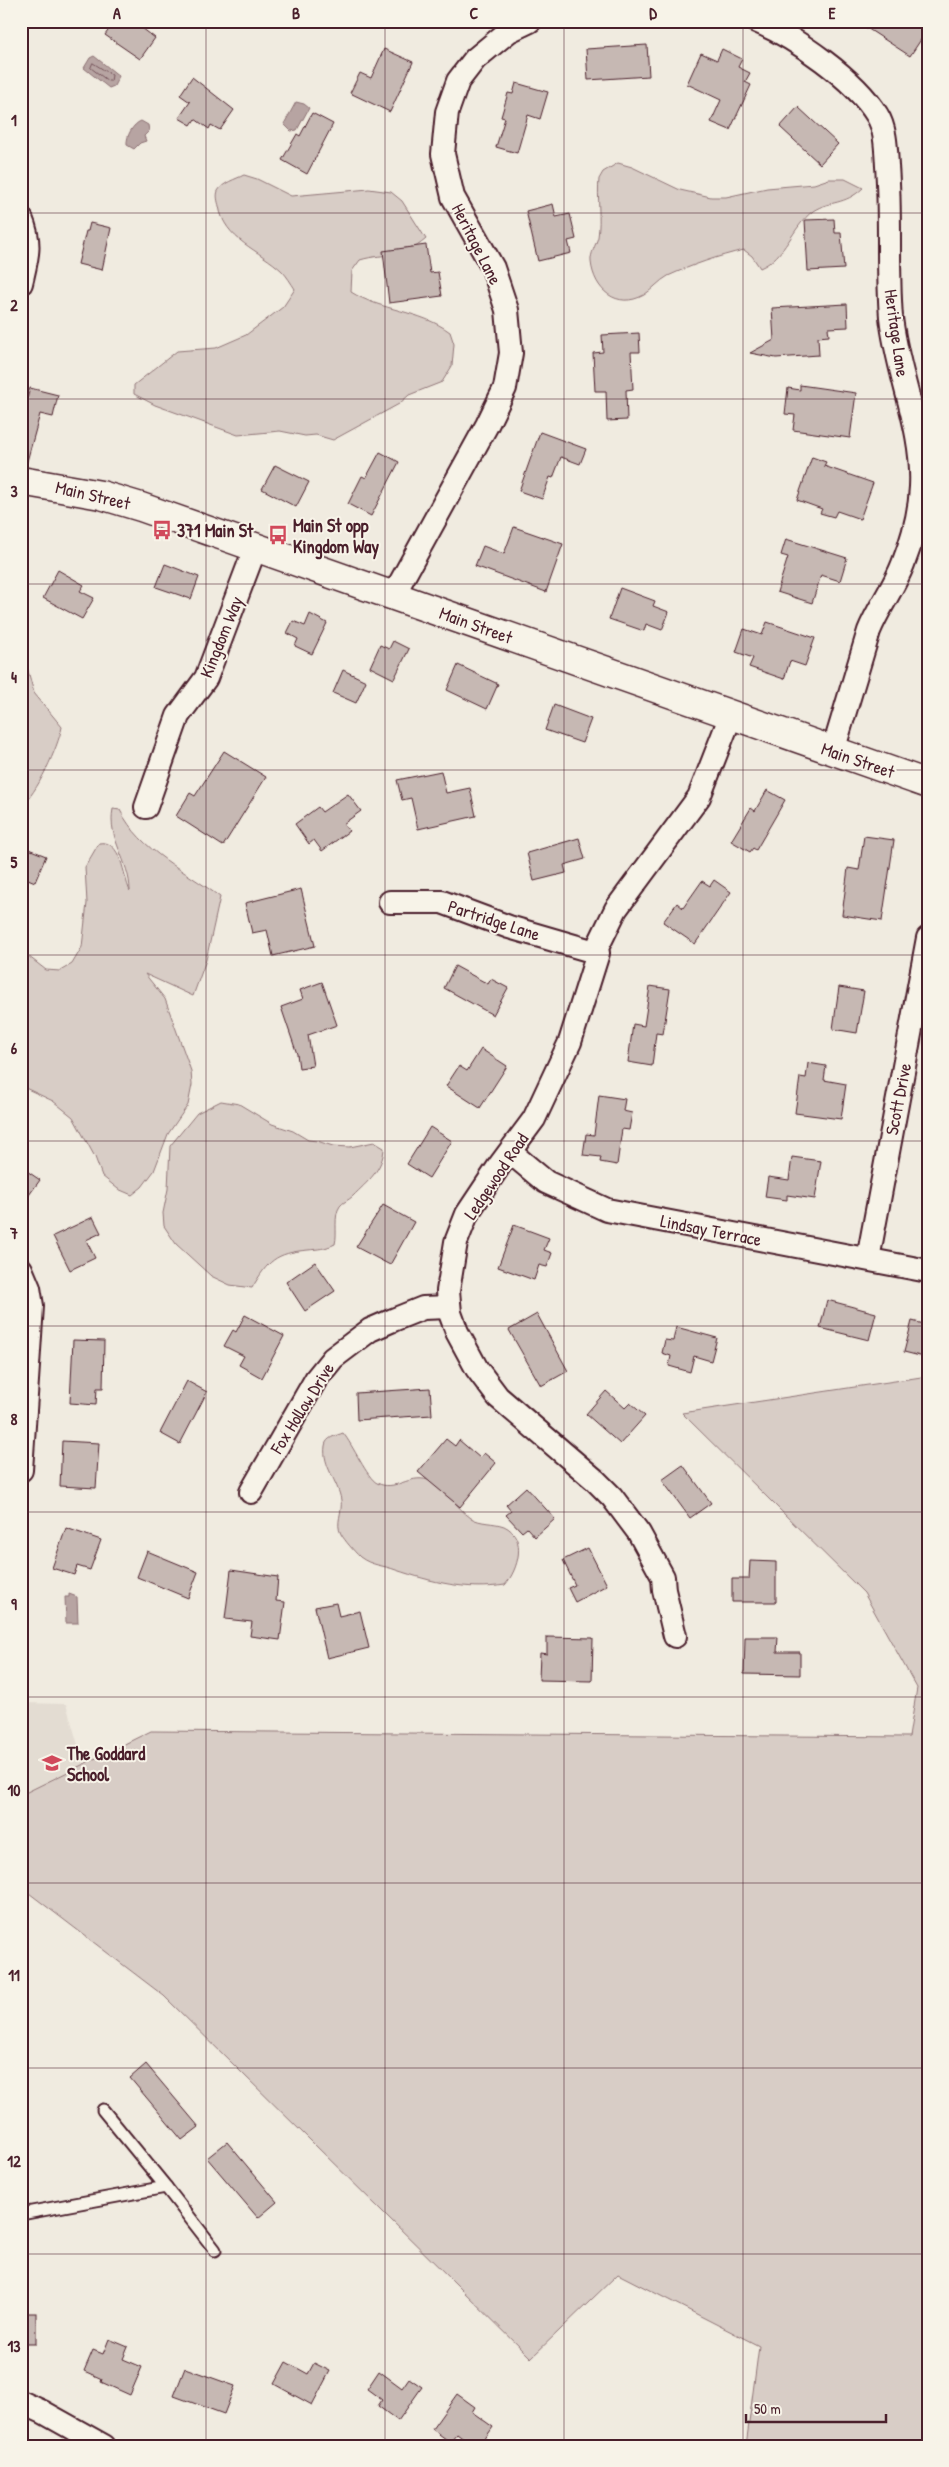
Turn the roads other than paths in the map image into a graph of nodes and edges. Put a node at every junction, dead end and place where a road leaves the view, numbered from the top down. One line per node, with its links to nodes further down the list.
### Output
1 (530, 21): 7 (street, Heritage Lane)
2 (756, 21): 9 (street, Heritage Lane)
3 (21, 218): 4 (street)
4 (21, 283)
5 (21, 481): 6 (main road, Main Street)
6 (256, 546): 7 (main road, Main Street); 11 (street, Kingdom Way)
7 (394, 596): 8 (main road, Main Street)
8 (732, 715): 9 (main road, Main Street); 14 (street, Ledgewood Road)
9 (833, 751): 10 (main road, Main Street)
10 (928, 784)
11 (146, 807)
12 (390, 902): 14 (street, Partridge Lane)
13 (928, 938): 16 (street, Scott Drive)
14 (595, 952): 15 (street, Ledgewood Road)
15 (510, 1152): 16 (street, Lindsay Terrace); 19 (street, Ledgewood Road)
16 (868, 1259): 18 (street, Lindsay Terrace)
17 (21, 1269): 20 (street)
18 (928, 1271)
19 (449, 1308): 21 (street, Fox Hollow Drive); 22 (street, Ledgewood Road)
20 (21, 1470)
21 (250, 1492)
22 (675, 1636)
23 (102, 2110): 24 (lane)
24 (166, 2187): 25 (lane); 26 (lane)
25 (21, 2214)
26 (215, 2250)
27 (21, 2402): 28 (street)
28 (104, 2446)

